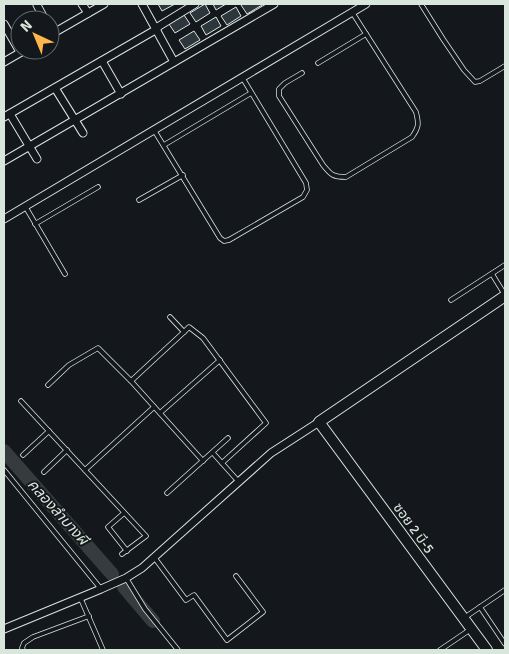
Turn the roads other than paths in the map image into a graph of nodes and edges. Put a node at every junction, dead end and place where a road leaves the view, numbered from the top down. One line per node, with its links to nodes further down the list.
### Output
1 (82, 4): 9 (street)
2 (104, 4): 9 (street)
3 (142, 4): 11 (street)
4 (195, 4): 11 (street)
5 (274, 4): 14 (street)
6 (366, 4): 8 (street)
7 (421, 4): 16 (lane)
8 (352, 12): 12 (lane); 18 (street)
9 (88, 14): 10 (street)
10 (60, 28)
11 (156, 29): 13 (street); 14 (street)
12 (366, 34): 15 (lane); 17 (lane)
13 (102, 61): 19 (street); 21 (street)
14 (174, 62): 21 (street)
15 (318, 63)
16 (505, 66)
17 (302, 73)
18 (242, 78): 20 (lane); 24 (street)
19 (55, 88): 22 (street); 23 (street)
20 (251, 93): 26 (lane); 30 (lane)
21 (121, 94): 23 (street)
22 (7, 116): 27 (street)
23 (75, 120): 25 (street); 27 (street)
24 (154, 130): 26 (lane); 33 (street)
25 (83, 133)
26 (164, 144): 30 (lane)
27 (29, 146): 28 (street); 29 (street)
28 (37, 159)
29 (4, 161)
30 (183, 175): 32 (lane)
31 (98, 187): 35 (lane)
32 (139, 200)
33 (25, 206): 34 (street); 35 (lane)
34 (4, 219)
35 (35, 224): 37 (lane)
36 (505, 265): 38 (lane)
37 (65, 274)
38 (492, 274): 39 (lane); 40 (lane)
39 (505, 295): 49 (street)
40 (451, 300)
41 (170, 317): 42 (lane)
42 (184, 332): 43 (lane); 44 (lane)
43 (220, 360): 48 (lane); 56 (lane)
44 (131, 382): 45 (lane); 47 (lane)
45 (48, 385)
46 (21, 401): 50 (lane)
47 (154, 407): 48 (lane); 58 (lane)
48 (160, 414): 55 (lane)
49 (319, 422): 60 (street); 73 (street, ซอย 2 บี-5)
50 (49, 431): 52 (lane); 54 (lane)
51 (228, 438): 53 (lane)
52 (67, 450): 58 (lane); 59 (lane)
53 (213, 453): 55 (lane); 56 (lane)
54 (23, 455)
55 (203, 461): 61 (lane)
56 (222, 463): 60 (lane)
57 (4, 470): 68 (lane)
58 (86, 470): 62 (lane)
59 (44, 472)
60 (238, 481): 65 (street)
61 (167, 493)
62 (124, 513): 63 (lane); 63 (lane)
63 (127, 551): 64 (lane)
64 (122, 554)
65 (154, 557): 66 (lane); 67 (street)
66 (236, 576)
67 (126, 578): 68 (street); 80 (lane)
68 (101, 588): 70 (street)
69 (505, 590): 71 (lane)
70 (80, 597): 72 (lane); 75 (street)
71 (480, 607): 73 (lane); 76 (lane)
72 (89, 616): 78 (lane); 79 (lane)
73 (464, 618): 74 (street, ซอย 2 บี-5)
74 (472, 628): 77 (lane); 82 (street, ซอย 2 บี-5)
75 (4, 629)
76 (505, 644)
77 (447, 648): 81 (lane)
78 (22, 650)
79 (103, 650)
80 (178, 650)
81 (440, 650)
82 (487, 650)

